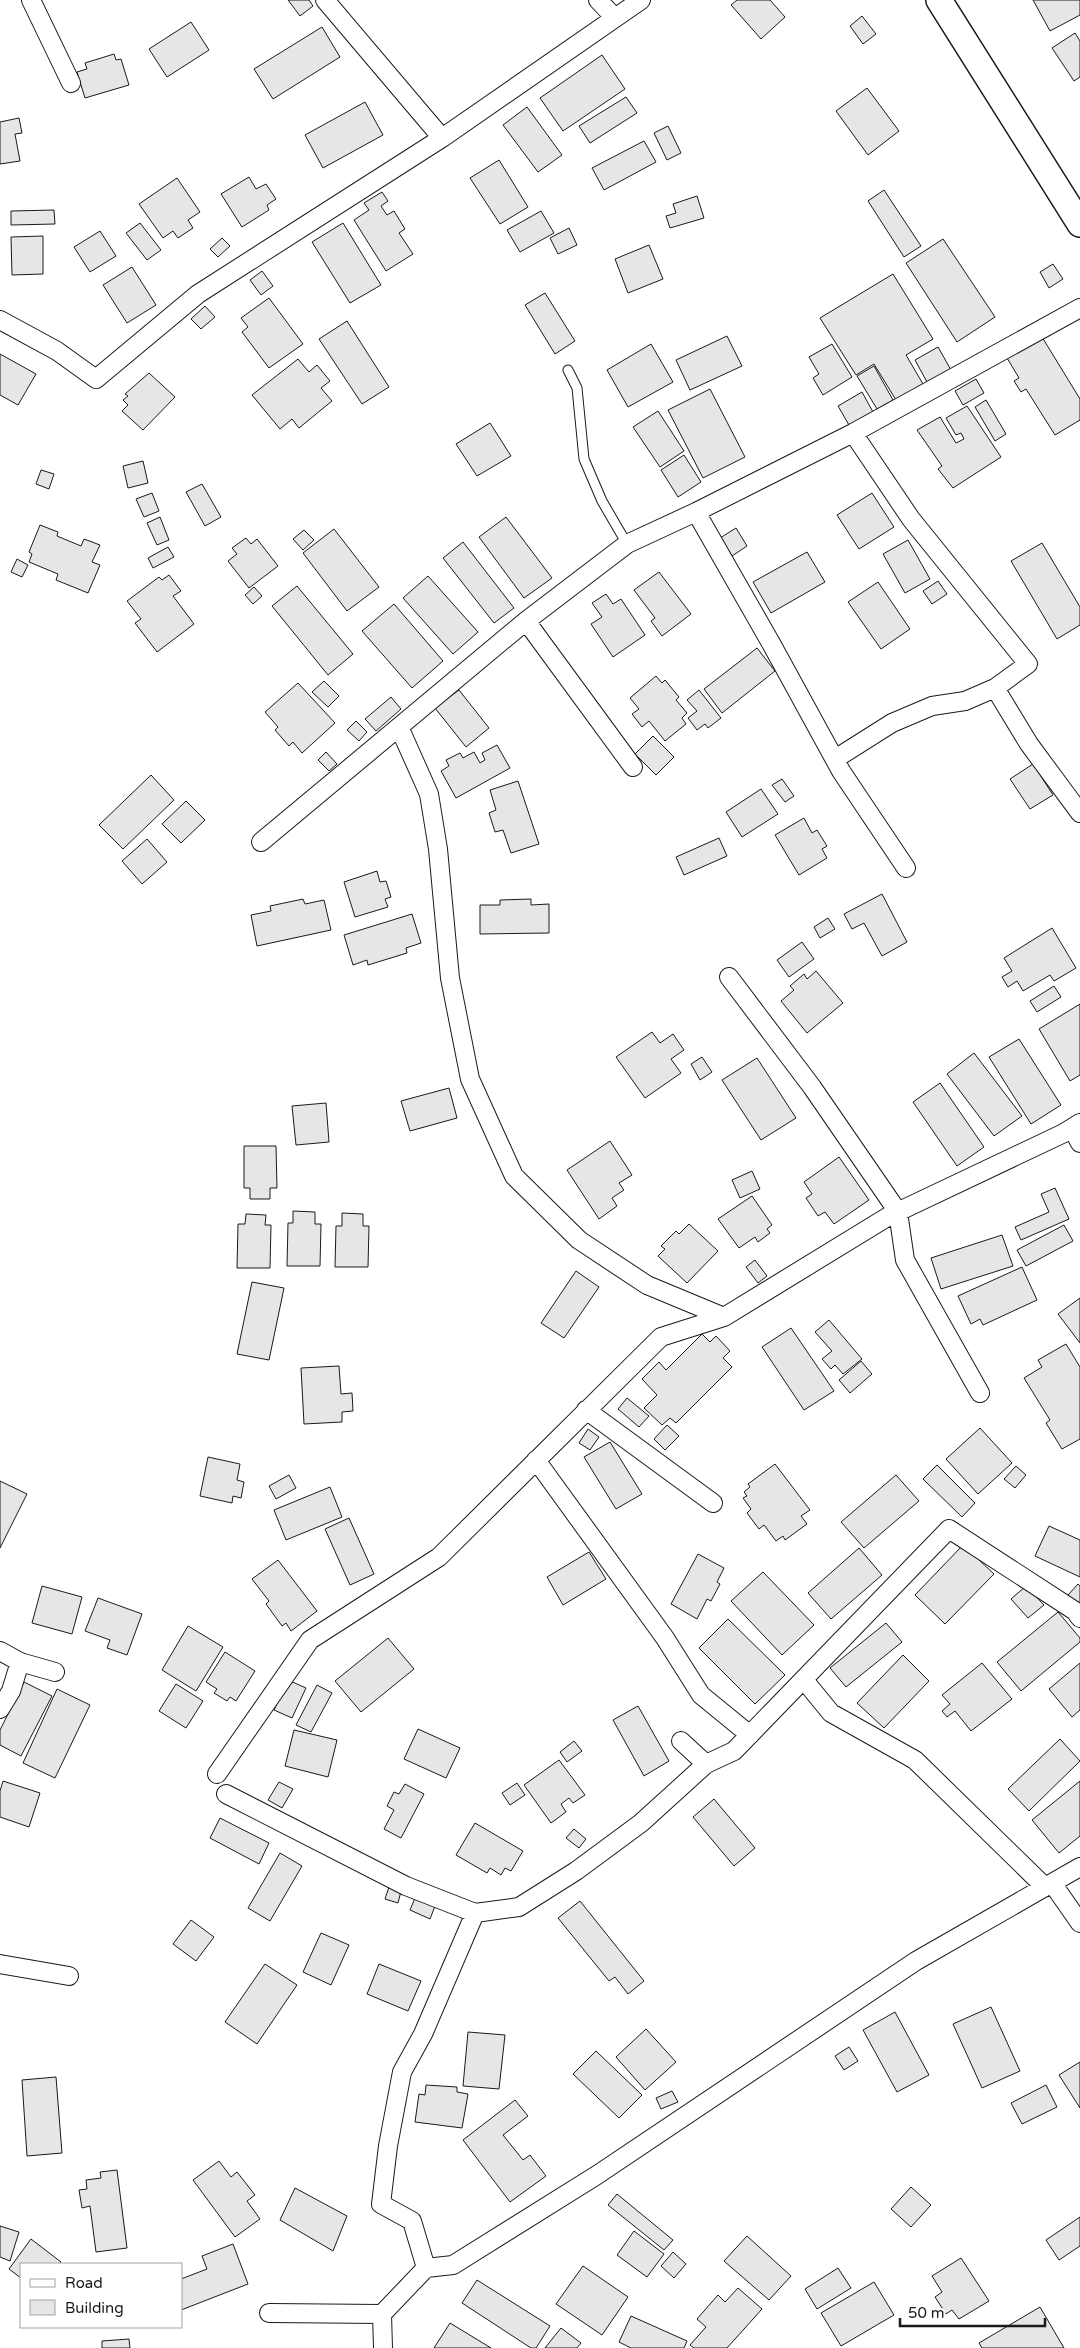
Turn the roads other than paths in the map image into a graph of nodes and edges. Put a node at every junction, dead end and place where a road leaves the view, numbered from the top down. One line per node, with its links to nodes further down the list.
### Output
1 (31, 0): 7 (street)
2 (325, 0): 8 (street)
3 (598, 0): 6 (street)
4 (641, 0): 6 (street)
5 (939, 0): 9 (main road)
6 (615, 18): 8 (street)
7 (71, 83)
8 (442, 138): 11 (street)
9 (1080, 224)
10 (1080, 308): 13 (street)
11 (0, 320)
12 (568, 370): 15 (lane)
13 (853, 433): 14 (street); 17 (street)
14 (696, 512): 15 (street); 19 (street)
15 (627, 544): 16 (street)
16 (526, 621): 18 (street); 20 (street)
17 (995, 688): 19 (street); 21 (street)
18 (400, 728): 22 (street); 27 (street)
19 (834, 759): 23 (street)
20 (634, 767)
21 (1080, 813)
22 (262, 842)
23 (906, 868)
24 (729, 976): 26 (street)
25 (1077, 1131): 26 (street)
26 (898, 1212): 27 (street); 28 (street)
27 (724, 1317): 29 (street)
28 (980, 1394)
29 (586, 1410): 30 (street); 31 (street)
30 (536, 1460): 38 (street); 41 (street)
31 (713, 1504)
32 (1080, 1618): 36 (street)
33 (0, 1651): 34 (street)
34 (20, 1662): 35 (street); 37 (street)
35 (56, 1672)
36 (804, 1680): 38 (street); 44 (street)
37 (0, 1710)
38 (750, 1736): 40 (street)
39 (681, 1741): 40 (street)
40 (706, 1764): 45 (street)
41 (217, 1774)
42 (226, 1794): 45 (street)
43 (1080, 1867): 44 (street)
44 (1048, 1885): 46 (street); 49 (street)
45 (475, 1913): 49 (street)
46 (1080, 1923)
47 (0, 1964): 48 (street)
48 (70, 1976)
49 (426, 2268): 51 (street)
50 (269, 2313): 51 (street)
51 (382, 2314): 52 (street)
52 (383, 2348)

